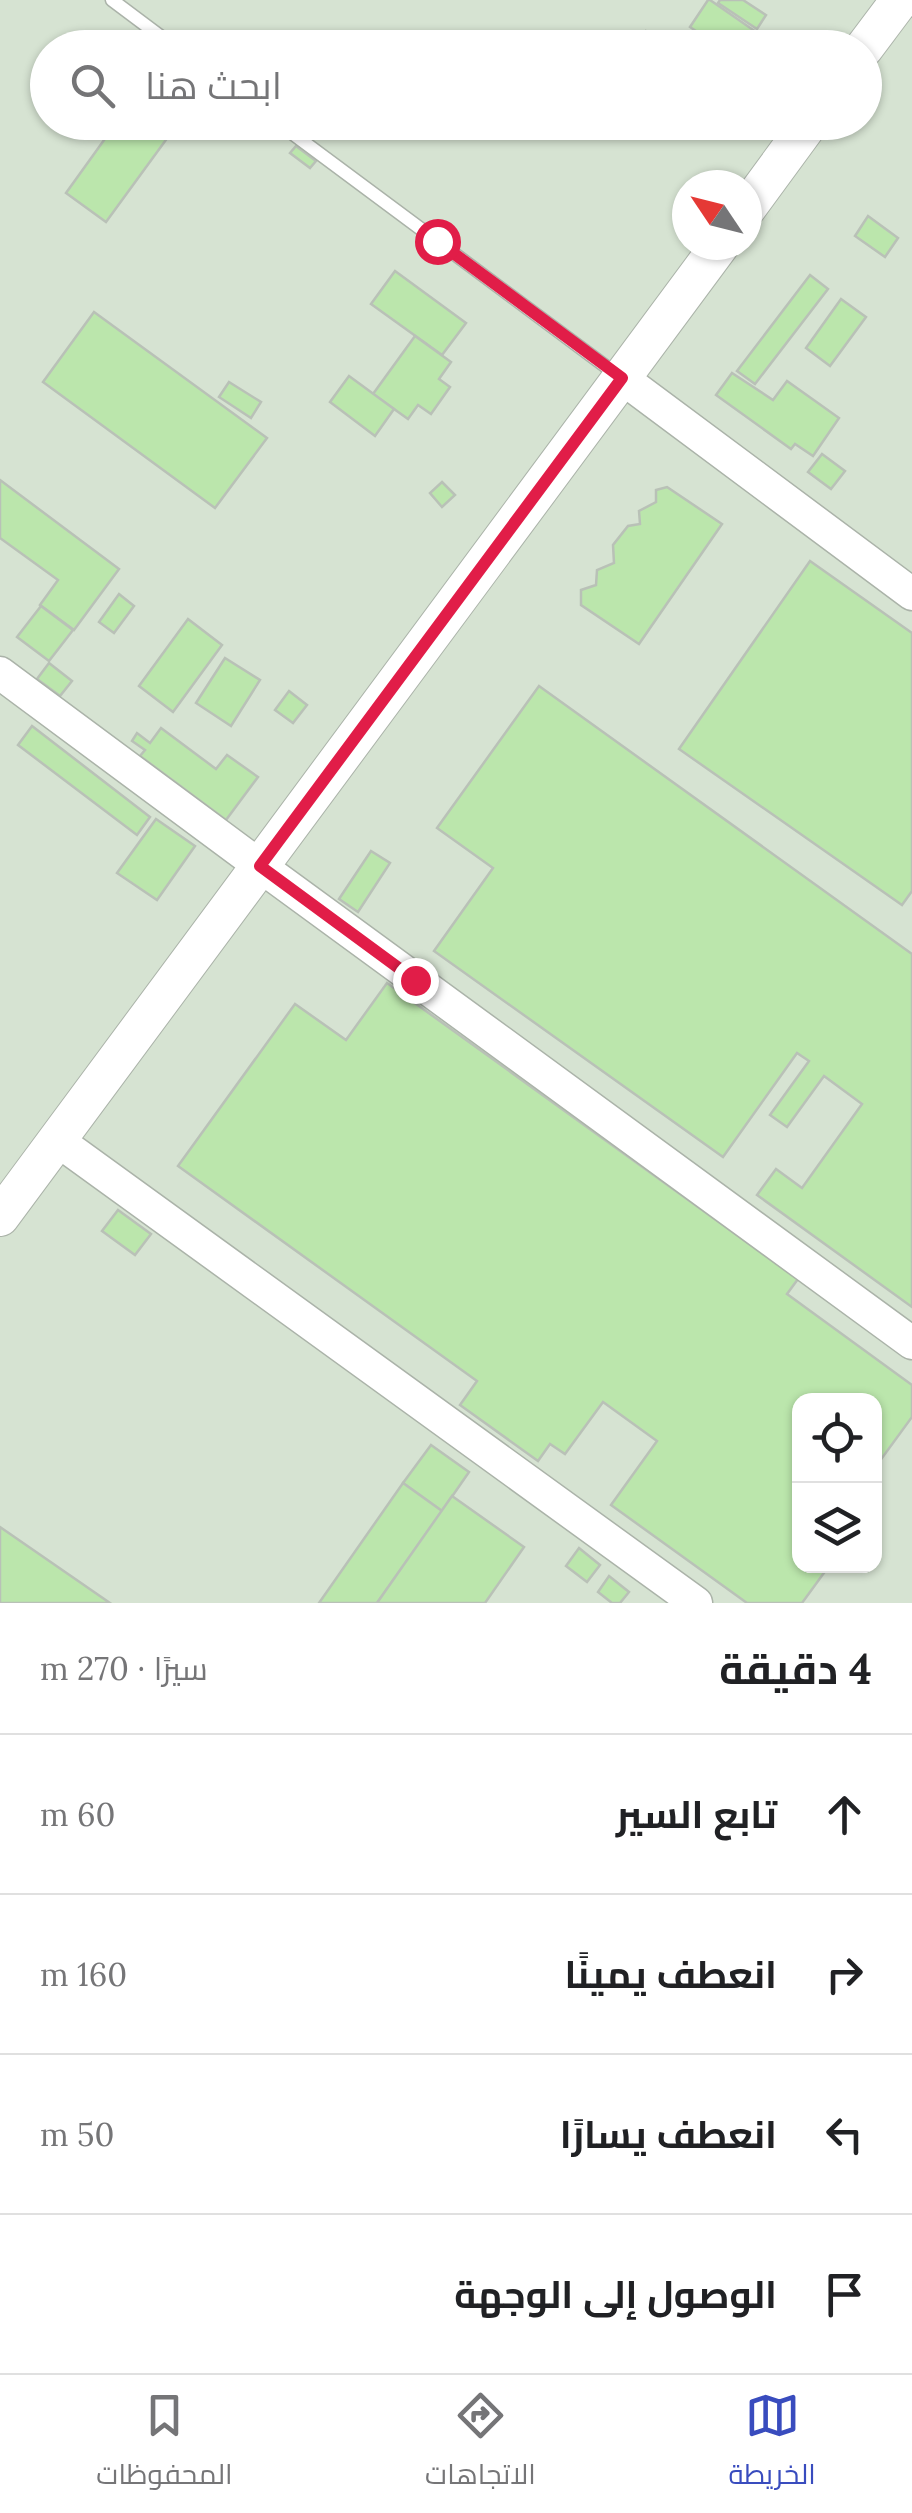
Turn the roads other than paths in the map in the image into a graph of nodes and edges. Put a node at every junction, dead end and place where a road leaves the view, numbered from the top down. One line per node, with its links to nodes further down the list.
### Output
1 (112, 0): 3 (lane)
2 (900, 0): 4 (main road)
3 (152, 30)
4 (878, 30)
5 (301, 140): 9 (lane)
6 (797, 140): 7 (main road)
7 (762, 188)
8 (709, 260): 9 (main road)
9 (622, 378): 10 (street); 12 (main road)
10 (912, 594)
11 (0, 673): 12 (street)
12 (260, 866): 13 (main road); 15 (street)
13 (58, 1140): 14 (main road); 16 (street)
14 (0, 1217)
15 (912, 1343)
16 (696, 1603)

